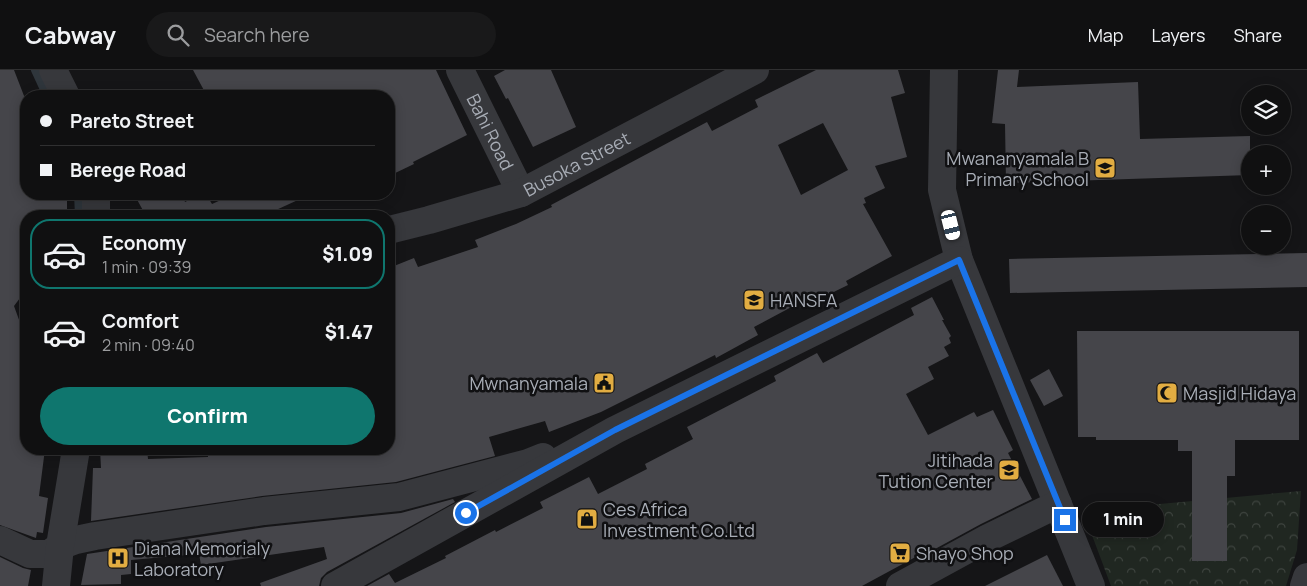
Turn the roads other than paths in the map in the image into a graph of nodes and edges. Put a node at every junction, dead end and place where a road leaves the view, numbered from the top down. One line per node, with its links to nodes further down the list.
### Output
1 (53, 70): 5 (street)
2 (460, 70): 6 (street, Bahi Road)
3 (755, 70): 6 (street, Busoka Street)
4 (944, 70): 8 (street)
5 (63, 90)
6 (521, 193): 7 (street, Busoka Street)
7 (395, 228)
8 (959, 260): 9 (street); 11 (street)
9 (615, 430): 13 (street); 16 (street)
10 (75, 455): 13 (street)
11 (1058, 504): 17 (street); 18 (street)
12 (0, 540): 13 (street)
13 (60, 546): 15 (street)
14 (1307, 577): 19 (street)
15 (56, 586)
16 (335, 586)
17 (900, 586)
18 (1091, 586)
19 (1304, 586)

